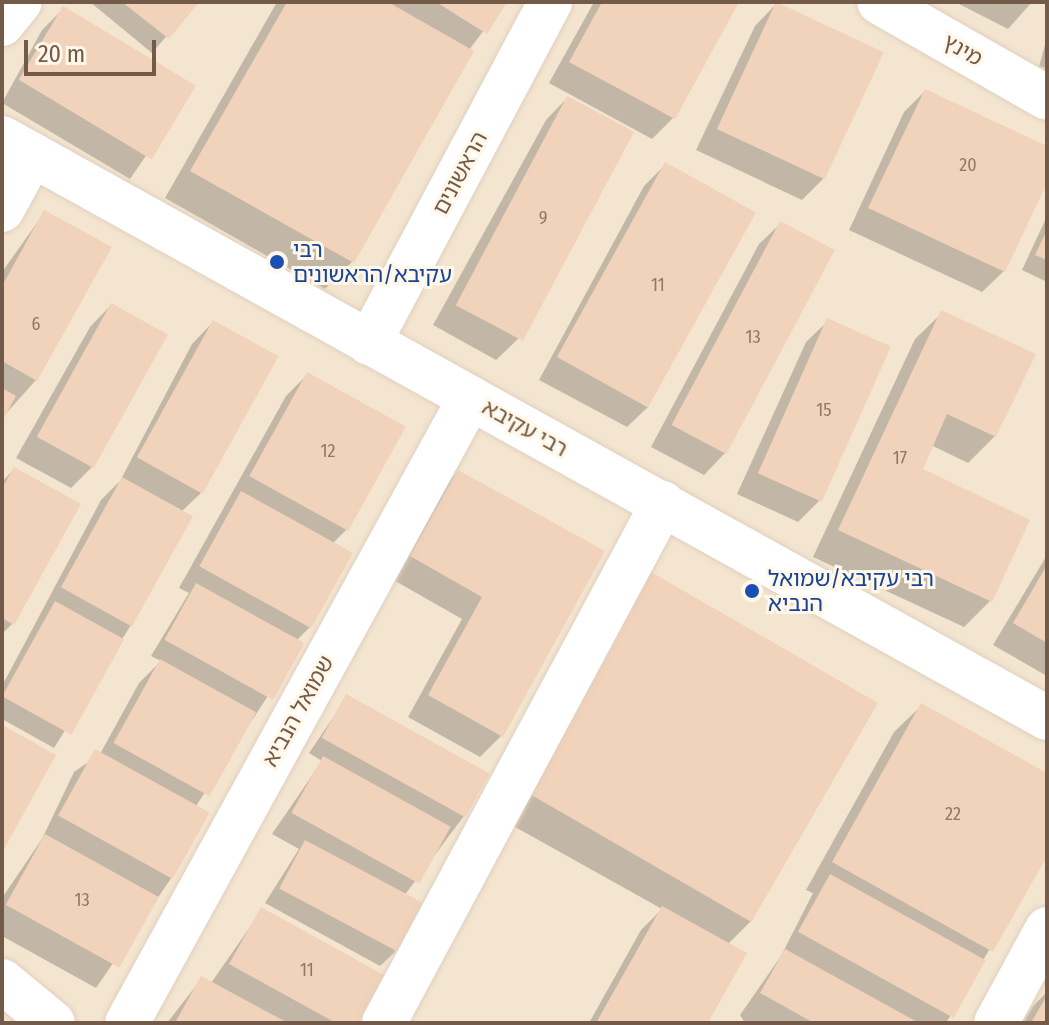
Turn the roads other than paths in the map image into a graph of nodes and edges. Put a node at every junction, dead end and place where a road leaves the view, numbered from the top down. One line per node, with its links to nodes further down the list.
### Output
1 (20, 2): 4 (street)
2 (550, 2): 8 (street, הראשונים)
3 (879, 2): 5 (street, מינץ)
4 (2, 24)
5 (1047, 98)
6 (17, 147): 7 (street); 8 (street, רבי עקיבא)
7 (2, 210)
8 (369, 343): 9 (street, רבי עקיבא)
9 (470, 398): 10 (street, רבי עקיבא); 15 (street, שמואל הנביא)
10 (663, 503): 11 (street, רבי עקיבא); 16 (street)
11 (1047, 718)
12 (1047, 929): 17 (street)
13 (2, 981): 14 (street)
14 (53, 1023)
15 (127, 1023)
16 (384, 1023)
17 (996, 1023)

